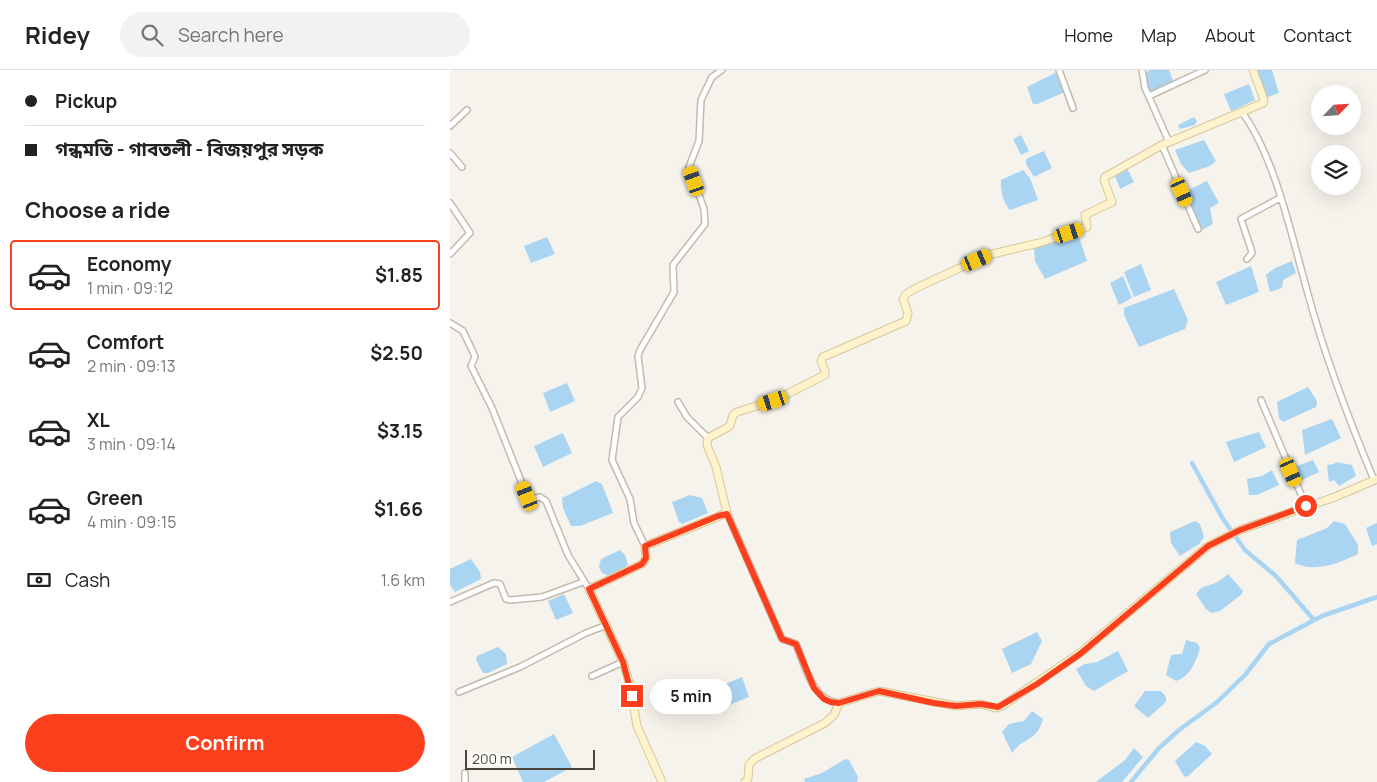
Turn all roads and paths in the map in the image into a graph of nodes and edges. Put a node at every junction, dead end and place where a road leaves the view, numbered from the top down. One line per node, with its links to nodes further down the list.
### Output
1 (722, 70): 26 (street)
2 (1059, 70): 7 (street)
3 (1142, 70): 6 (street)
4 (1205, 70): 6 (street)
5 (1253, 70): 9 (main road)
6 (1149, 96): 11 (street)
7 (1073, 108)
8 (467, 110): 10 (street)
9 (1242, 112): 11 (main road); 14 (street)
10 (450, 126)
11 (1166, 144): 16 (street); 22 (main road)
12 (450, 154): 13 (street)
13 (462, 167)
14 (1280, 198): 18 (street); 23 (street)
15 (450, 203): 17 (street)
16 (1198, 229)
17 (450, 254)
18 (1247, 259)
19 (450, 323): 27 (street)
20 (1261, 400): 24 (street)
21 (678, 402): 22 (street)
22 (708, 438): 25 (main road)
23 (1376, 480): 24 (main road)
24 (1306, 506): 34 (main road)
25 (727, 514): 26 (main road); 34 (street)
26 (645, 546): 28 (main road)
27 (583, 582): 28 (street); 29 (street)
28 (589, 589): 30 (main road)
29 (450, 602)
30 (606, 625): 31 (main road); 33 (street)
31 (623, 662): 32 (street); 37 (main road)
32 (592, 676)
33 (459, 692)
34 (839, 703): 38 (main road)
35 (465, 773): 36 (street)
36 (465, 782)
37 (662, 782)
38 (745, 782)

